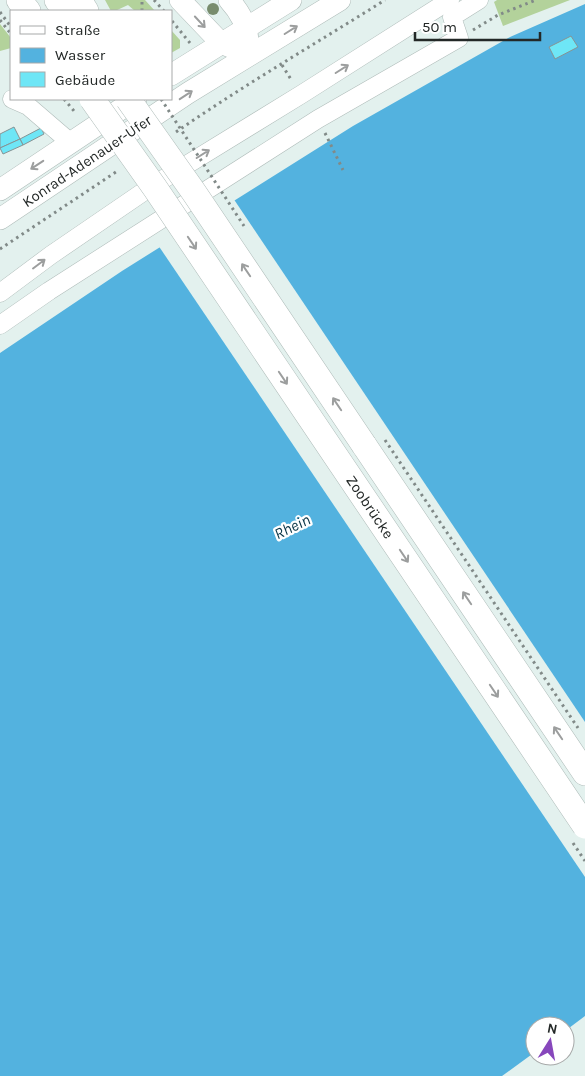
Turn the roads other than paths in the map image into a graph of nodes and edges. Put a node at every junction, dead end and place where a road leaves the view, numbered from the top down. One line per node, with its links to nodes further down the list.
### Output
1 (19, 0): 9 (highway)
2 (57, 0): 10 (highway)
3 (180, 0): 12 (main road, one-way to 12)
4 (229, 0): 11 (main road)
5 (291, 0): 11 (main road)
6 (340, 0): 13 (main road, Konrad-Adenauer-Ufer, one-way to 6)
7 (450, 0): 24 (street, one-way to 7)
8 (479, 0): 25 (street)
9 (27, 10)
10 (65, 10)
11 (247, 27): 12 (main road); 13 (main road)
12 (222, 43): 13 (main road); 14 (main road)
13 (249, 55): 23 (main road, Konrad-Adenauer-Ufer, one-way to 13)
14 (172, 74)
15 (14, 100): 20 (street)
16 (93, 100): 27 (highway, Zoobrücke, one-way to 27, bridge)
17 (129, 100): 22 (highway, bridge)
18 (136, 100): 20 (main road, Konrad-Adenauer-Ufer)
19 (139, 100): 22 (highway, bridge)
20 (71, 143): 21 (main road, Konrad-Adenauer-Ufer, one-way to 21)
21 (0, 190)
22 (193, 191): 26 (highway, Zoobrücke, one-way to 22, bridge)
23 (0, 219)
24 (0, 293)
25 (0, 325)
26 (585, 773)
27 (585, 826)

